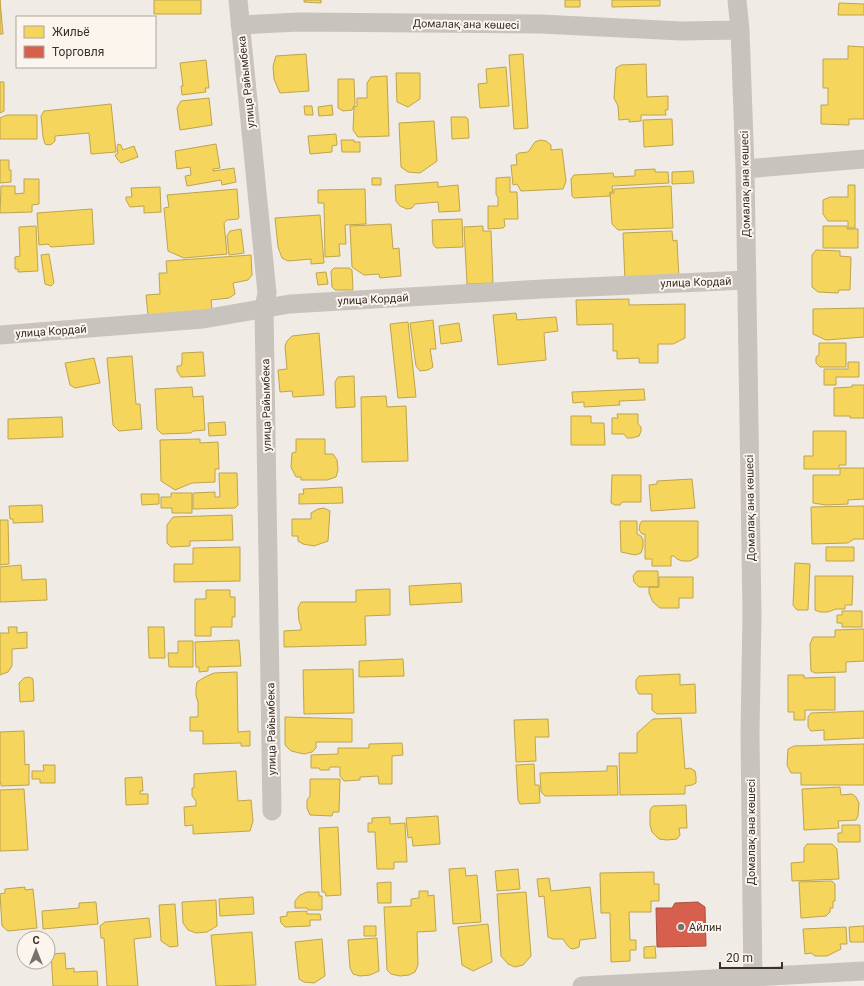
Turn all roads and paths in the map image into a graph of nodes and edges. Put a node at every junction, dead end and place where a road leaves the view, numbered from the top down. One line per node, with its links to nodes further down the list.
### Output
1 (238, 0): 3 (street, улица Райымбека)
2 (737, 0): 4 (street, Домалақ ана көшесі)
3 (240, 25): 4 (street, Домалақ ана көшесі); 8 (street, улица Райымбека)
4 (740, 30): 6 (street, Домалақ ана көшесі)
5 (864, 159): 6 (street)
6 (745, 169): 7 (street, Домалақ ана көшесі)
7 (747, 280): 8 (street, улица Кордай); 12 (street, Домалақ ана көшесі)
8 (264, 308): 9 (street, улица Кордай); 10 (street, улица Райымбека)
9 (0, 335)
10 (272, 811)
11 (864, 971): 12 (street)
12 (753, 982): 13 (street)
13 (582, 986)

